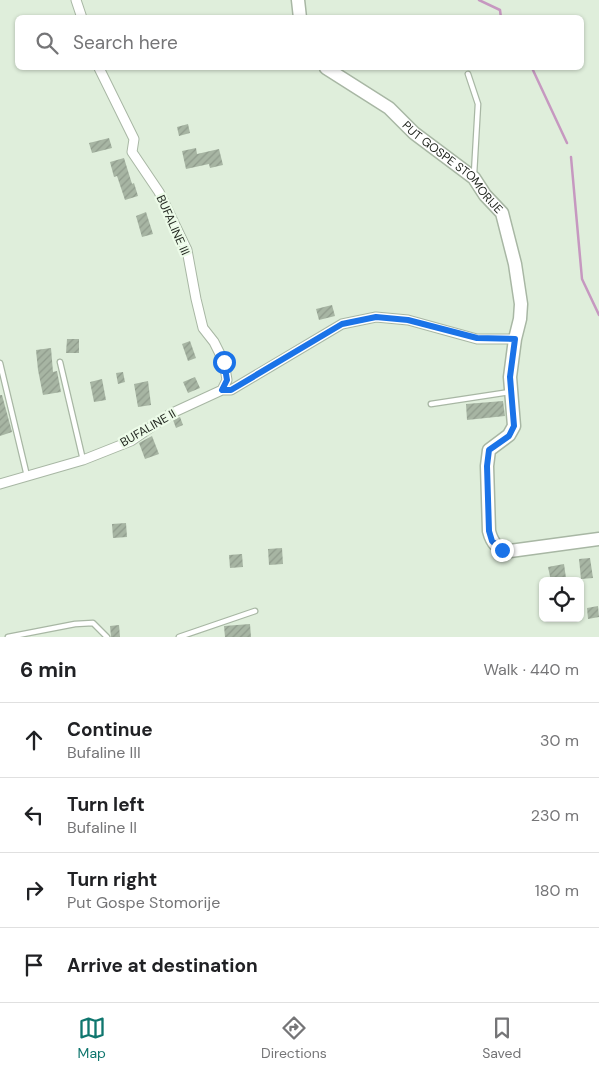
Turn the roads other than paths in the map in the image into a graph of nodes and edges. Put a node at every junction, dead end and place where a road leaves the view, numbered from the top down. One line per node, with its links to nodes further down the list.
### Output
1 (76, 0): 3 (street)
2 (298, 0): 4 (street)
3 (81, 15)
4 (300, 15)
5 (100, 70): 12 (street, BUFALINE III)
6 (329, 70): 8 (street, PUT GOSPE STOMORIJE)
7 (468, 74): 8 (lane)
8 (474, 178): 9 (street, PUT GOSPE STOMORIJE)
9 (515, 339): 12 (street, BUFALINE II); 13 (street, PUT GOSPE STOMORIJE)
10 (60, 362): 15 (lane)
11 (0, 363): 16 (lane)
12 (222, 390): 15 (street, BUFALINE II)
13 (511, 392): 14 (lane); 18 (street, PUT GOSPE STOMORIJE)
14 (431, 404)
15 (83, 460): 16 (street, BUFALINE II)
16 (27, 476): 17 (street, BUFALINE II)
17 (0, 484)
18 (599, 539)
19 (255, 611): 22 (lane)
20 (8, 637): 21 (lane)
21 (106, 637)
22 (179, 637)

